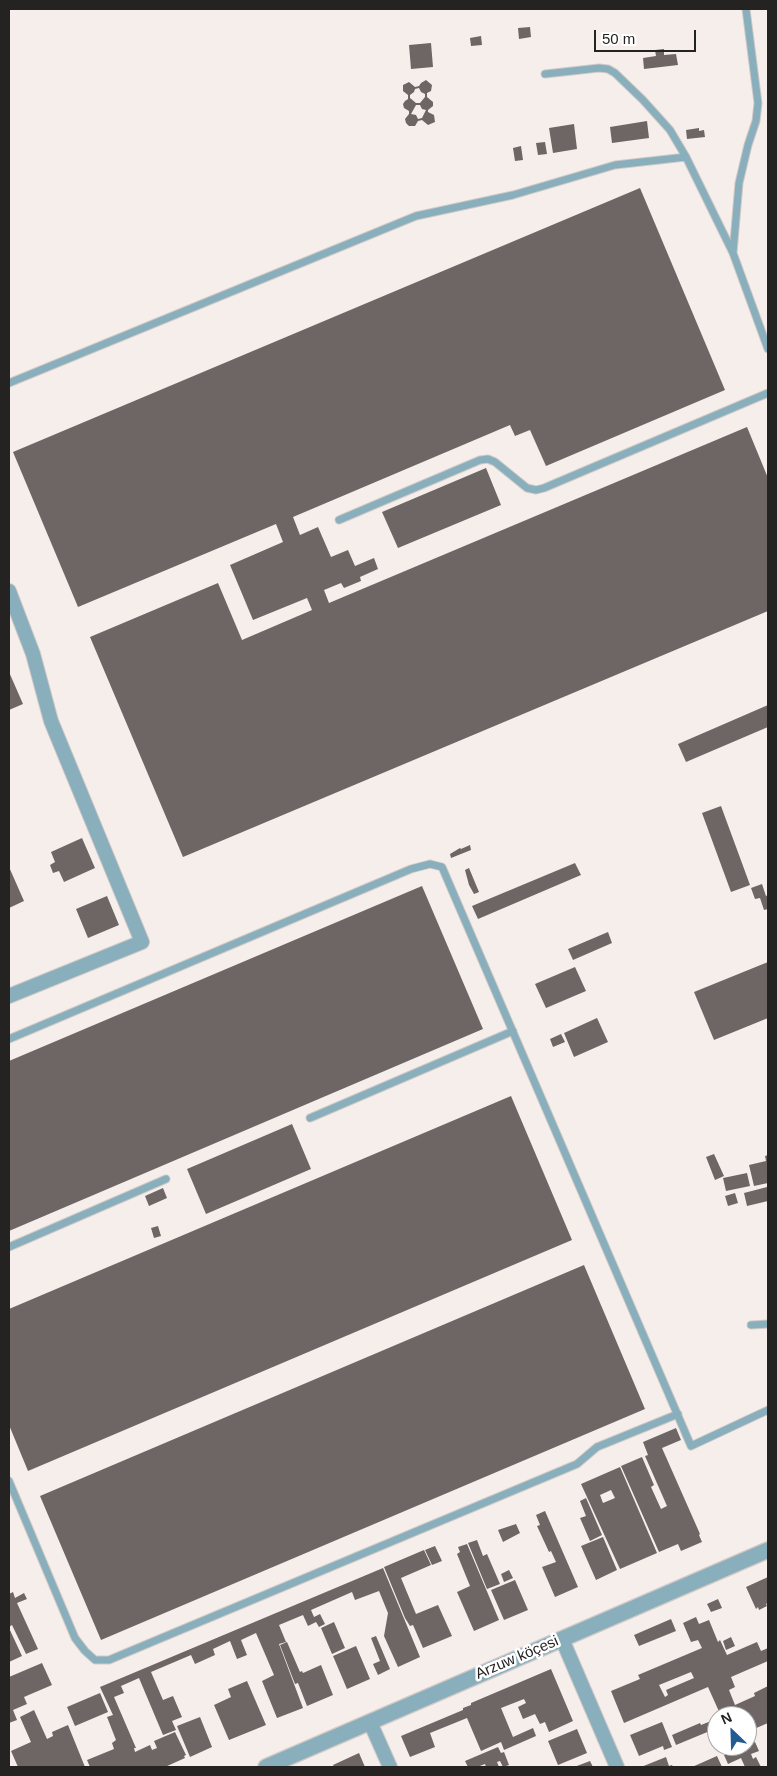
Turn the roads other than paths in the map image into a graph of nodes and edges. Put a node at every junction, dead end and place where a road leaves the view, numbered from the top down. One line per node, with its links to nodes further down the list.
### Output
1 (746, 9): 4 (lane)
2 (546, 74): 3 (lane)
3 (686, 156): 4 (lane); 6 (lane)
4 (733, 253): 5 (lane)
5 (768, 349)
6 (9, 383)
7 (768, 393): 8 (lane)
8 (340, 520)
9 (9, 591): 10 (street)
10 (9, 996)
11 (513, 1031): 12 (lane); 13 (lane); 19 (lane)
12 (9, 1039)
13 (310, 1118)
14 (166, 1179): 15 (lane)
15 (9, 1247)
16 (768, 1324): 17 (lane)
17 (751, 1325)
18 (768, 1410): 19 (lane)
19 (678, 1414): 20 (lane)
20 (9, 1481)
21 (768, 1550): 22 (street, Arzuw köçesi)
22 (562, 1639): 23 (street, Arzuw köçesi); 26 (street)
23 (370, 1722): 24 (street, Arzuw köçesi); 25 (street)
24 (266, 1767)
25 (390, 1767)
26 (617, 1767)

